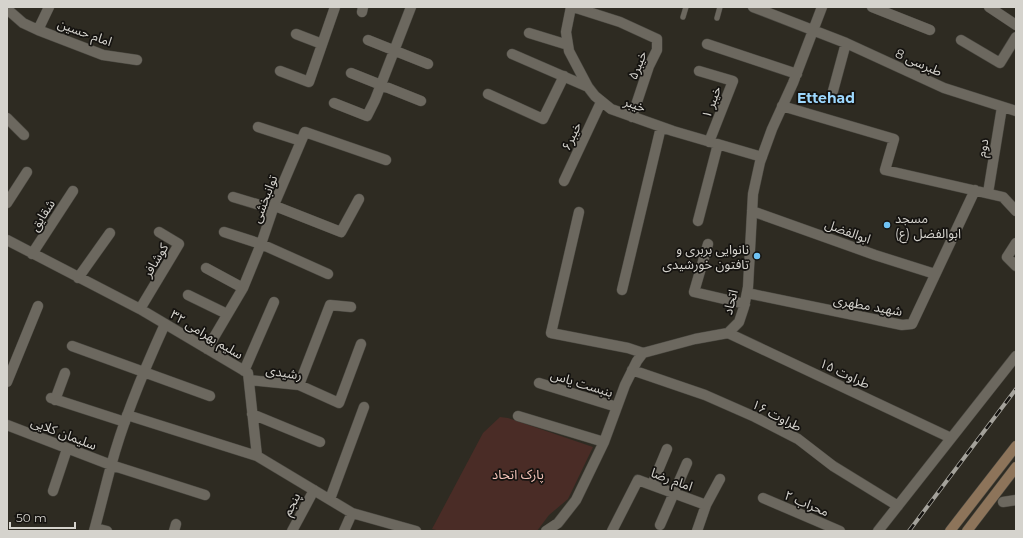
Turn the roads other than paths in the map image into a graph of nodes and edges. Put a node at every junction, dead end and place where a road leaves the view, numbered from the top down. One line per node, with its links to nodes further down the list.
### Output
1 (49, 7): 16 (street)
2 (335, 7): 25 (street)
3 (411, 7): 28 (street)
4 (572, 7): 27 (street, خیبر); 47 (street, خیبر۵)
5 (686, 7): 13 (lane)
6 (720, 7): 14 (lane)
7 (753, 7): 17 (street)
8 (822, 7): 17 (street, اتحاد)
9 (872, 7): 18 (street)
10 (988, 7): 15 (street)
11 (7, 9): 12 (street, امام حسین)
12 (18, 11): 16 (street, امام حسین)
13 (683, 17)
14 (717, 18)
15 (1016, 25)
16 (38, 30): 30 (street, امام حسین)
17 (814, 30): 24 (street, طبرسی 8); 35 (street, اتحاد)
18 (930, 30)
19 (529, 33): 27 (street)
20 (296, 34): 25 (street)
21 (1016, 37): 23 (street)
22 (368, 40): 28 (street)
23 (961, 40)
24 (846, 43): 39 (street); 45 (street, طبرسی 8)
25 (322, 44): 33 (street)
26 (707, 44): 35 (street)
27 (568, 45): 38 (street, خیبر)
28 (394, 50): 31 (street); 37 (street)
29 (512, 54): 36 (street)
30 (137, 60)
31 (428, 64)
32 (699, 71): 53 (street, خیبر ۱)
33 (280, 72)
34 (351, 73): 37 (street)
35 (797, 74): 44 (street, اتحاد)
36 (564, 76): 38 (street); 40 (street)
37 (381, 84): 41 (street); 43 (street)
38 (588, 87): 42 (street, خیبر)
39 (833, 91)
40 (488, 94)
41 (421, 101)
42 (601, 102): 47 (street, خیبر); 57 (street, خیبر۶)
43 (334, 103)
44 (782, 106): 54 (street, اتحاد); 58 (street)
45 (1002, 107): 46 (street, طبرسی 8); 60 (street, دوم)
46 (1016, 111)
47 (632, 117): 50 (street, خیبر)
48 (7, 118): 51 (street)
49 (258, 127): 52 (street)
50 (661, 127): 53 (street, خیبر); 83 (street)
51 (24, 135)
52 (301, 141): 55 (street); 64 (street, توانبخشی)
53 (714, 143): 54 (street, خیبر); 68 (street)
54 (762, 157): 66 (street, اتحاد)
55 (386, 160)
56 (27, 172): 63 (street)
57 (564, 181)
58 (975, 190): 60 (street); 80 (street, شهید مطهری)
59 (73, 191): 76 (street, شقایق)
60 (988, 193): 65 (street)
61 (233, 197): 64 (street)
62 (359, 199): 64 (street)
63 (7, 203)
64 (274, 208): 74 (street, توانبخشی)
65 (1016, 210)
66 (752, 211): 80 (street, ابوالفضل); 84 (street, اتحاد)
67 (579, 212): 97 (street)
68 (698, 221)
69 (159, 232): 90 (street, کوشافر)
70 (224, 232): 74 (street)
71 (110, 233): 81 (street)
72 (7, 240): 76 (street, سلیم بهرامی ۳۲)
73 (1016, 242): 77 (street)
74 (261, 244): 79 (street); 82 (street, توانبخشی)
75 (708, 244): 87 (street)
76 (32, 254): 81 (street, سلیم بهرامی ۳۲)
77 (1016, 266)
78 (206, 268): 82 (street)
79 (328, 274)
80 (935, 274): 84 (street, شهید مطهری)
81 (78, 278): 90 (street, سلیم بهرامی ۳۲)
82 (243, 288): 91 (street, توانبخشی)
83 (622, 290)
84 (746, 294): 87 (street, اتحاد)
85 (188, 295): 91 (street)
86 (274, 302): 102 (street)
87 (745, 304): 93 (street, اتحاد)
88 (38, 306): 103 (street)
89 (351, 307): 105 (street)
90 (140, 309): 92 (street, سلیم بهرامی ۳۲)
91 (227, 314): 96 (street, توانبخشی)
92 (165, 324): 96 (street, سلیم بهرامی ۳۲); 100 (street)
93 (728, 333): 97 (street, اتحاد); 113 (street, طراوت ۱۵)
94 (361, 344): 105 (street, رشیدی)
95 (72, 346): 100 (street)
96 (207, 349): 102 (street, سلیم بهرامی ۳۲)
97 (643, 353): 99 (street)
98 (1016, 356): 113 (street)
99 (632, 370): 108 (street); 134 (street, طراوت ۱۶)
100 (143, 371): 106 (street); 111 (street)
101 (65, 373): 111 (street)
102 (247, 376): 105 (street, رشیدی); 109 (street)
103 (7, 382)
104 (539, 383): 108 (street, بنبست یاس)
105 (299, 385)
106 (210, 396)
107 (364, 407): 130 (street)
108 (617, 407): 115 (street)
109 (252, 414): 114 (street); 119 (street)
110 (518, 416): 115 (street)
111 (126, 419): 119 (street); 121 (street)
112 (7, 425): 117 (street, سلیمان کلایی)
113 (951, 438): 134 (street)
114 (320, 442)
115 (604, 442): 137 (street)
116 (1016, 446): 148 (main road)
117 (67, 448): 121 (street, سلیمان کلایی); 126 (street)
118 (667, 449): 124 (street)
119 (257, 456): 125 (street)
120 (687, 463): 127 (street)
121 (111, 465): 128 (street, سلیمان کلایی); 138 (street)
122 (1016, 467): 149 (main road)
123 (720, 478): 133 (street)
124 (652, 485): 127 (street, امام رضا); 144 (street, امام رضا)
125 (314, 490): 130 (street); 140 (street, پنجم)
126 (53, 491)
127 (674, 493): 133 (street, امام رضا); 136 (street)
128 (205, 495)
129 (763, 498): 146 (street, محراب ۲)
130 (330, 499): 135 (street)
131 (1016, 500): 132 (street)
132 (1003, 502)
133 (706, 505): 145 (street)
134 (898, 506): 147 (street)
135 (352, 513): 141 (street); 142 (street)
136 (660, 525)
137 (557, 527): 143 (street)
138 (95, 529): 139 (street)
139 (107, 531)
140 (292, 531)
141 (344, 531)
142 (416, 531)
143 (546, 531)
144 (612, 531)
145 (697, 531)
146 (840, 531)
147 (878, 531)
148 (950, 531)
149 (967, 531)

